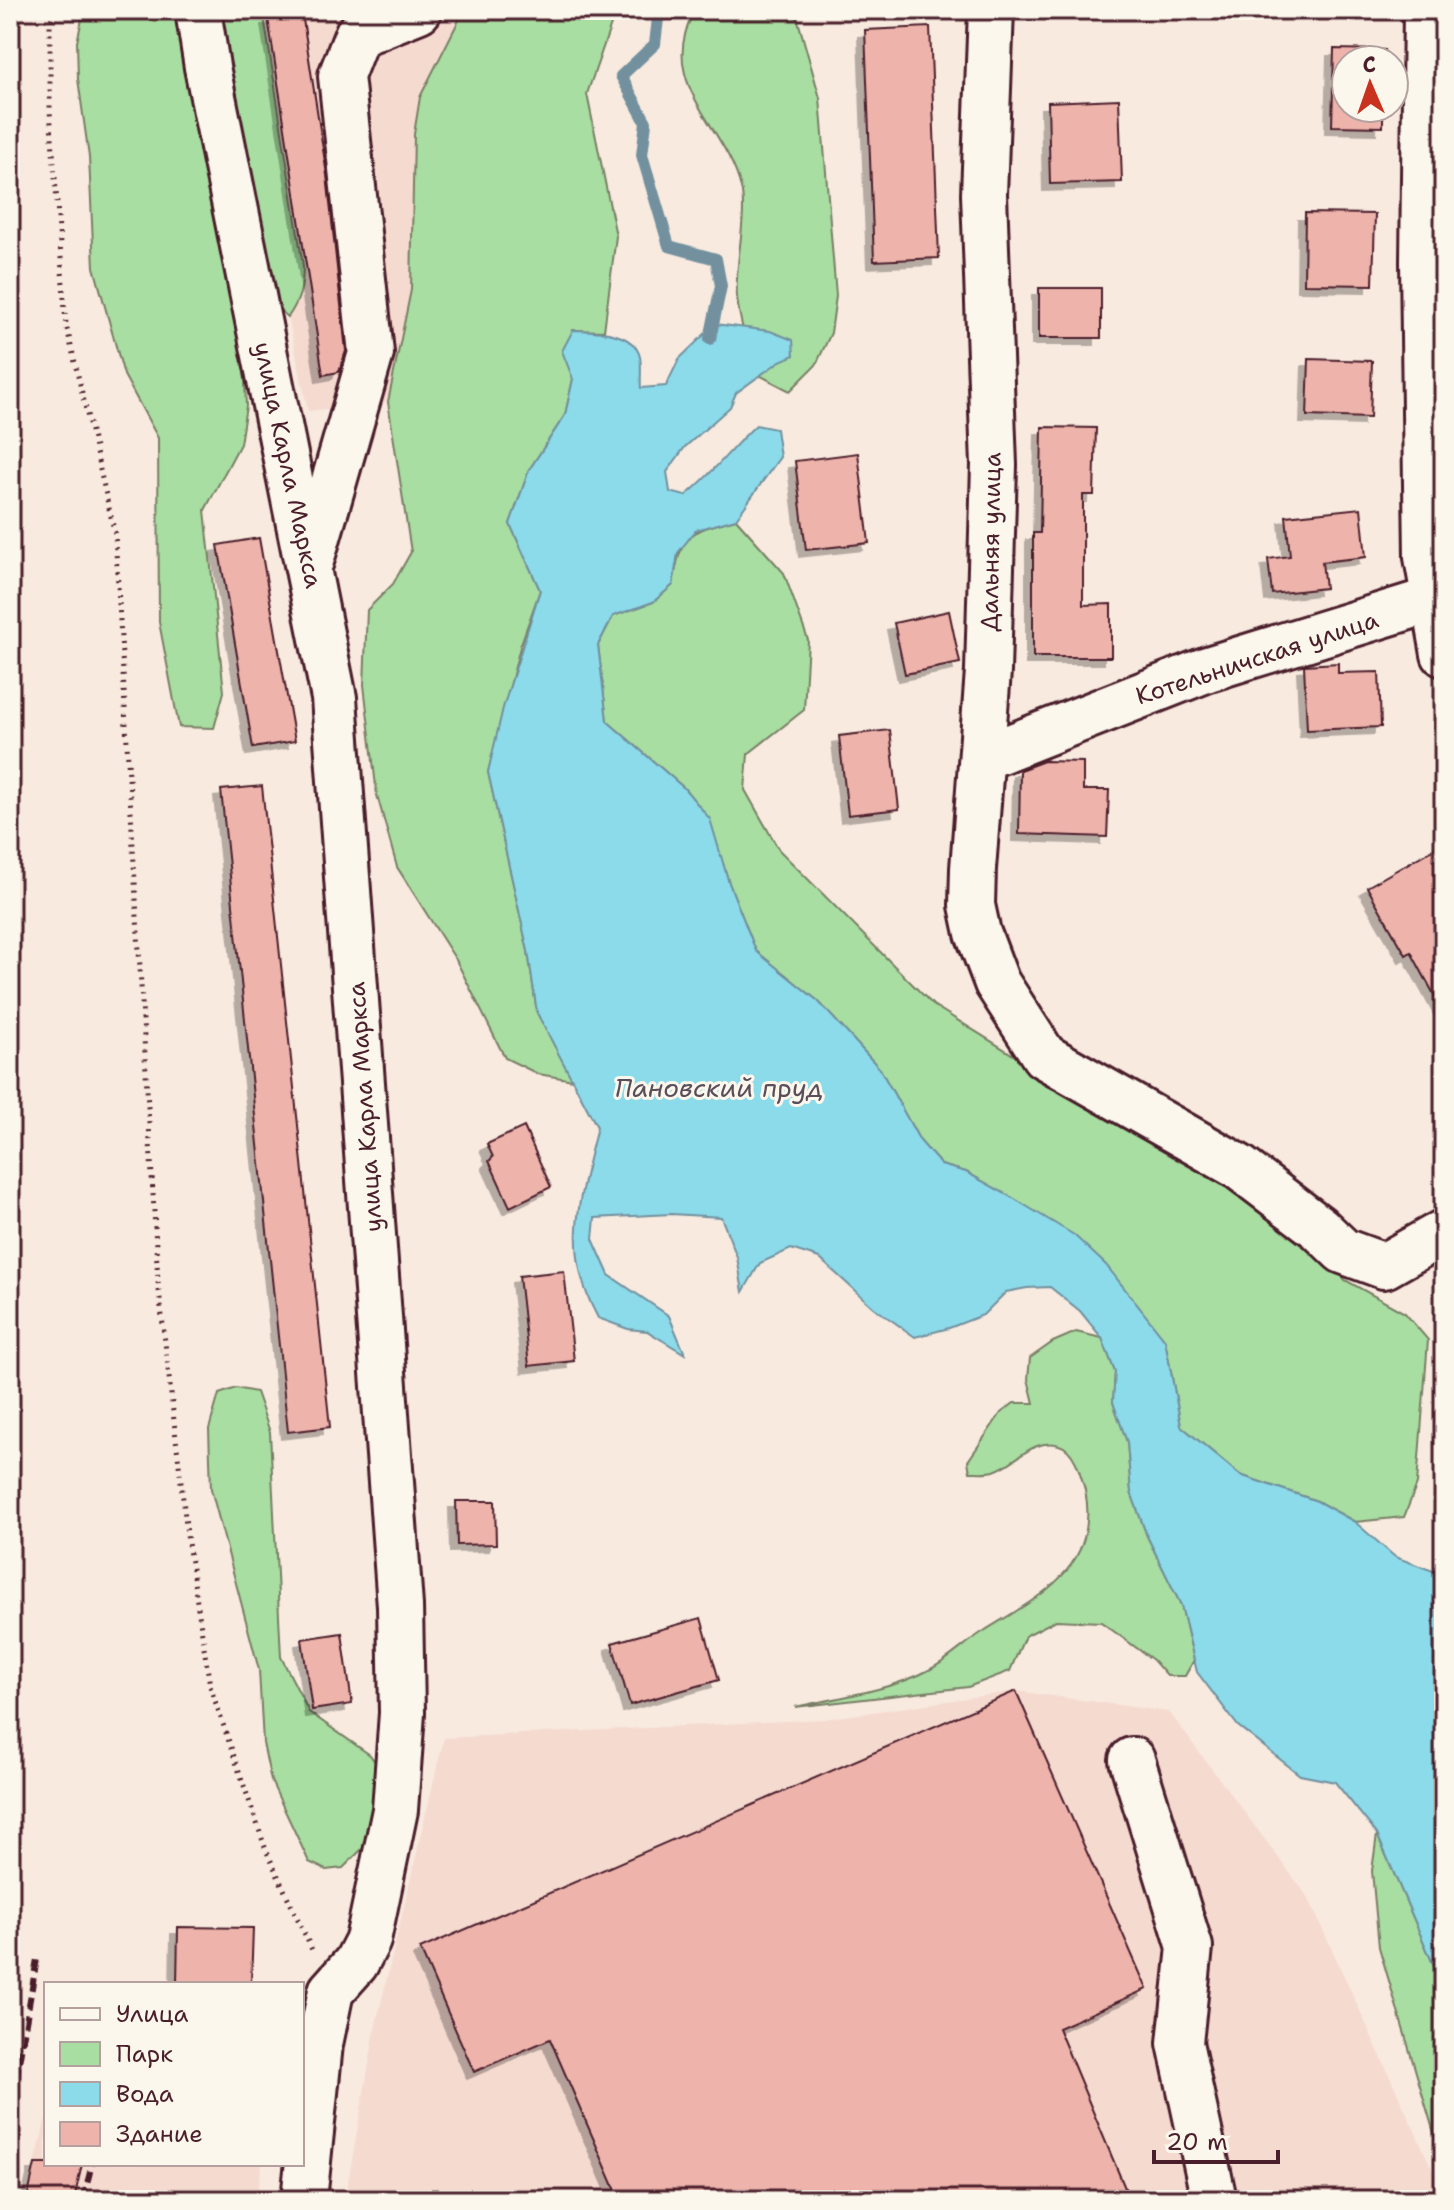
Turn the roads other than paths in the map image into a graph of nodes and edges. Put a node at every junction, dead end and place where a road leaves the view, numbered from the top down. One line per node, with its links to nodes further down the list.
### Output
1 (198, 10): 5 (street, улица Карла Маркса)
2 (419, 10): 5 (street)
3 (991, 10): 8 (street, Дальняя улица)
4 (1426, 10): 6 (street)
5 (309, 567): 11 (street, улица Карла Маркса)
6 (1439, 598): 7 (street); 8 (street, Котельничская улица)
7 (1444, 654)
8 (982, 758): 9 (street, Дальняя улица)
9 (1444, 1232)
10 (1132, 1760): 12 (street)
11 (304, 2200)
12 (1214, 2200)

